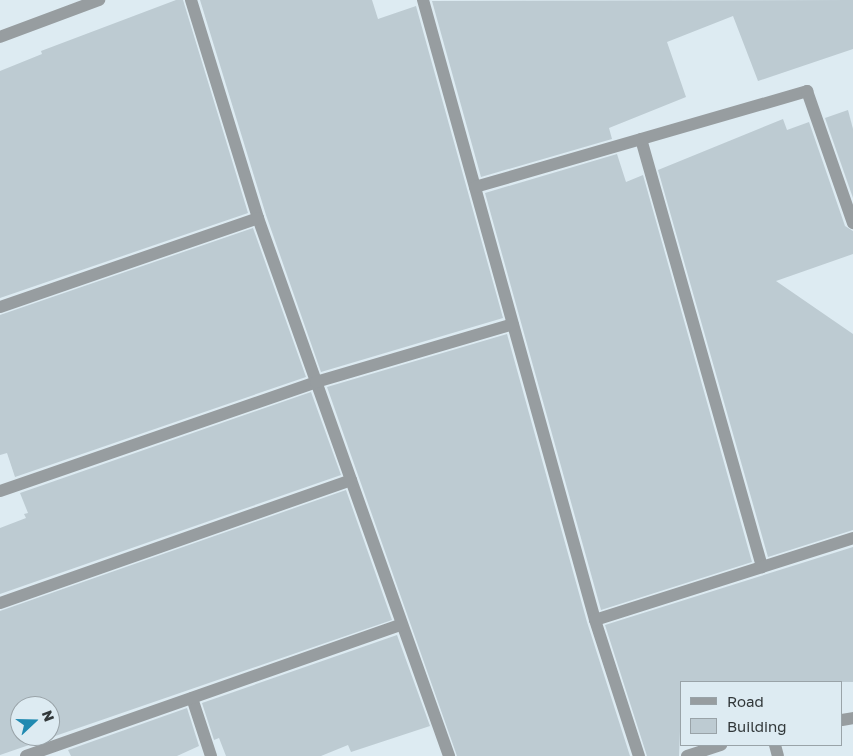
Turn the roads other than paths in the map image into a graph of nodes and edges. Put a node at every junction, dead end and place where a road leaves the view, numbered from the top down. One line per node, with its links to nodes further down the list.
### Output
1 (99, 0): 4 (street)
2 (191, 0): 7 (street)
3 (423, 0): 6 (street)
4 (0, 37)
5 (641, 139): 6 (street); 8 (street); 15 (street)
6 (475, 187): 10 (street)
7 (258, 218): 9 (street); 11 (street)
8 (853, 223)
9 (0, 307)
10 (513, 324): 11 (street); 17 (street)
11 (316, 382): 12 (street); 13 (street)
12 (351, 480): 16 (street); 18 (street)
13 (0, 491)
14 (853, 538): 15 (street)
15 (762, 567): 17 (street)
16 (0, 604)
17 (595, 620): 24 (street)
18 (401, 625): 19 (street); 23 (street)
19 (192, 698): 21 (street); 22 (street)
20 (718, 746): 25 (street)
21 (26, 756)
22 (211, 756)
23 (449, 756)
24 (639, 756)
25 (687, 756)

